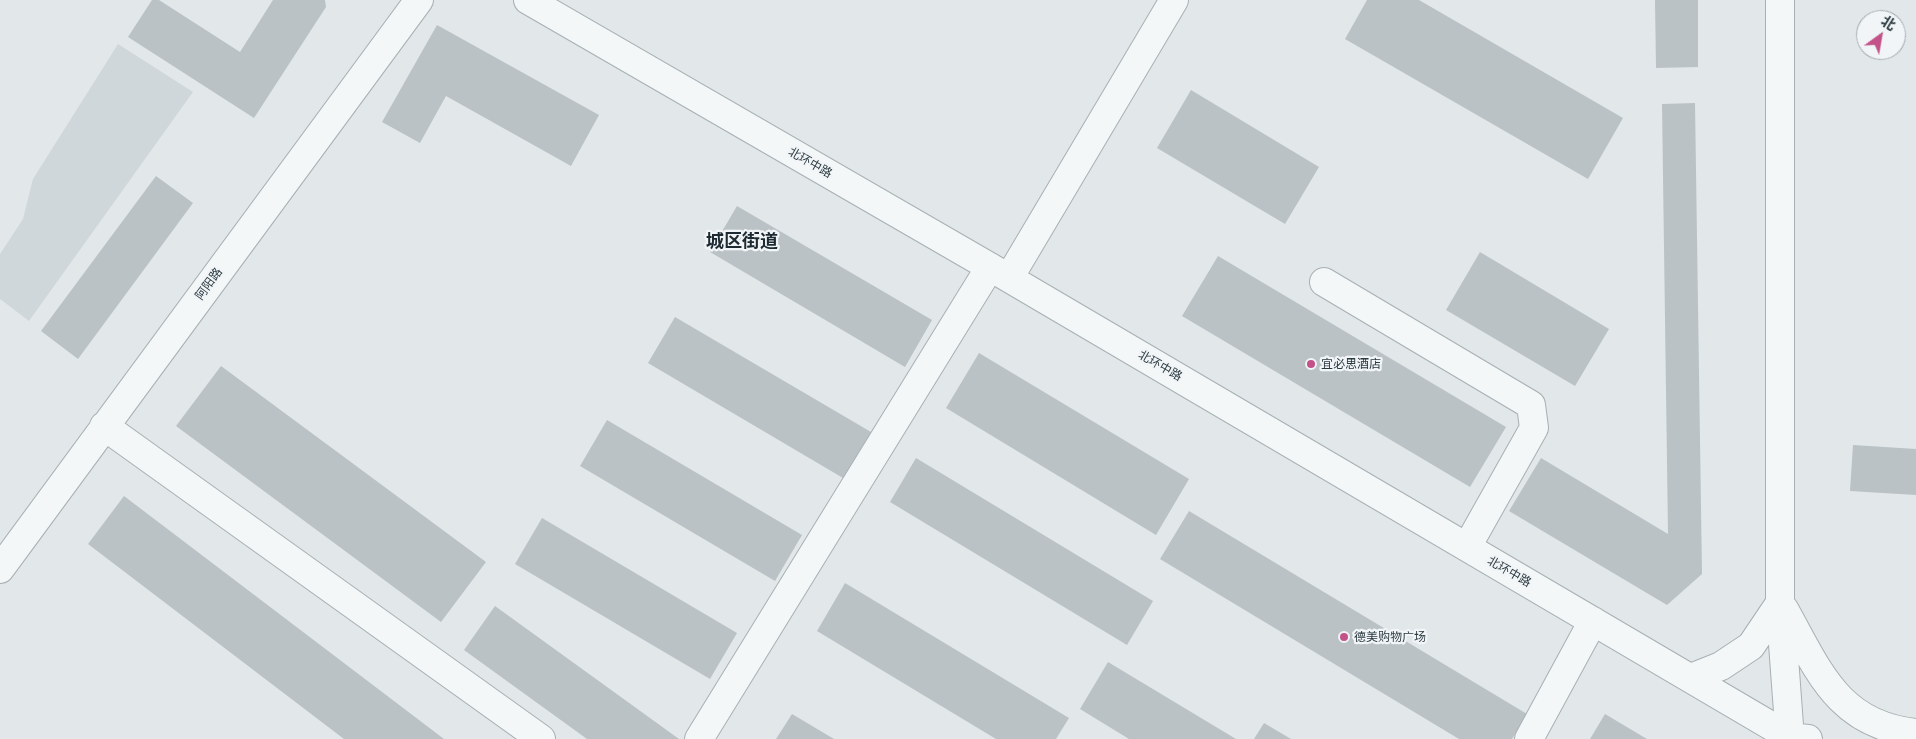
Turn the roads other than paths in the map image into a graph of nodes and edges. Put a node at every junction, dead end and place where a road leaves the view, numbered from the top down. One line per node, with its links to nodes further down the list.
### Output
1 (419, 0): 7 (street, 阿阳路)
2 (528, 0): 5 (street, 北环中路)
3 (1174, 0): 5 (street)
4 (1780, 0): 10 (street)
5 (1000, 272): 8 (street, 北环中路); 16 (street)
6 (1324, 282): 8 (street)
7 (104, 426): 9 (street, 阿阳路); 15 (street)
8 (1467, 547): 11 (street, 北环中路)
9 (0, 569)
10 (1780, 603): 12 (street); 13 (street); 14 (street)
11 (1593, 621): 12 (street, 北环中路); 17 (street)
12 (1690, 678): 14 (street, 北环中路)
13 (1900, 735)
14 (1795, 738)
15 (541, 739)
16 (699, 739)
17 (1529, 739)

